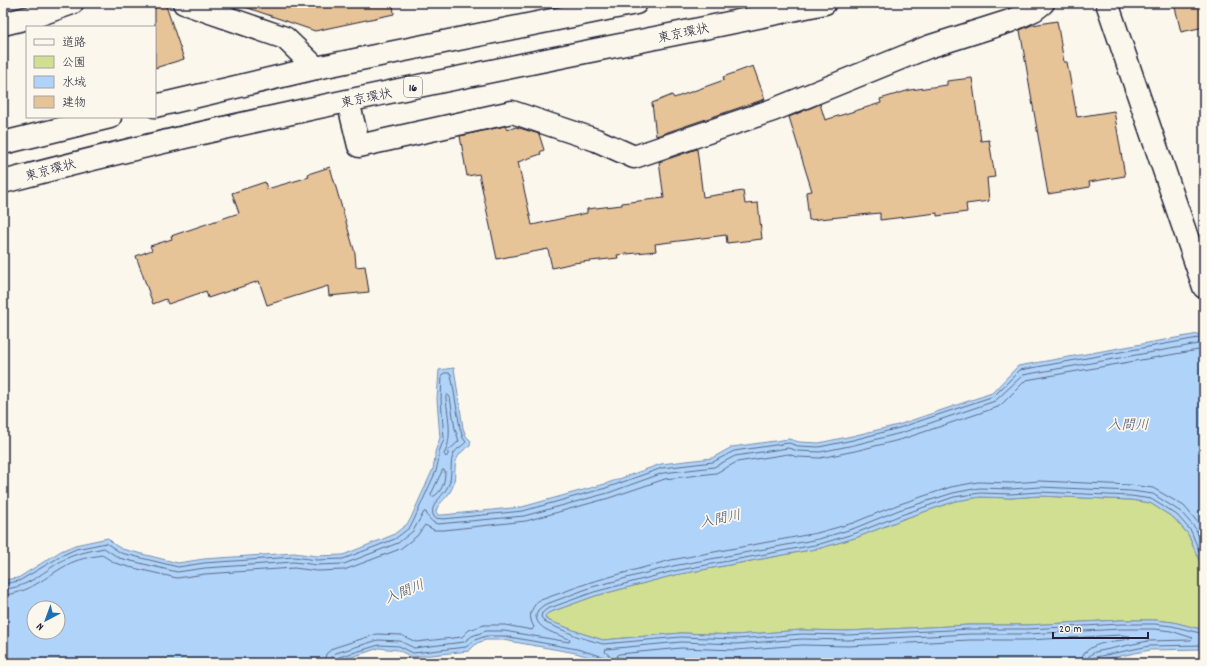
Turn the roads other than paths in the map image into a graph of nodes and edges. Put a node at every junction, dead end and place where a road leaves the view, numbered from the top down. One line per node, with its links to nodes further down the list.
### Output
1 (72, 3): 7 (main road)
2 (184, 3): 8 (main road)
3 (636, 3): 8 (main road)
4 (825, 3): 9 (main road, 東京環状 / 16)
5 (1043, 3): 9 (main road)
6 (1107, 3): 14 (main road)
7 (3, 24)
8 (316, 68): 10 (main road)
9 (348, 101): 13 (main road, 東京環状 / 16)
10 (156, 106)
11 (106, 118): 12 (main road)
12 (3, 143)
13 (3, 182)
14 (1204, 287)

